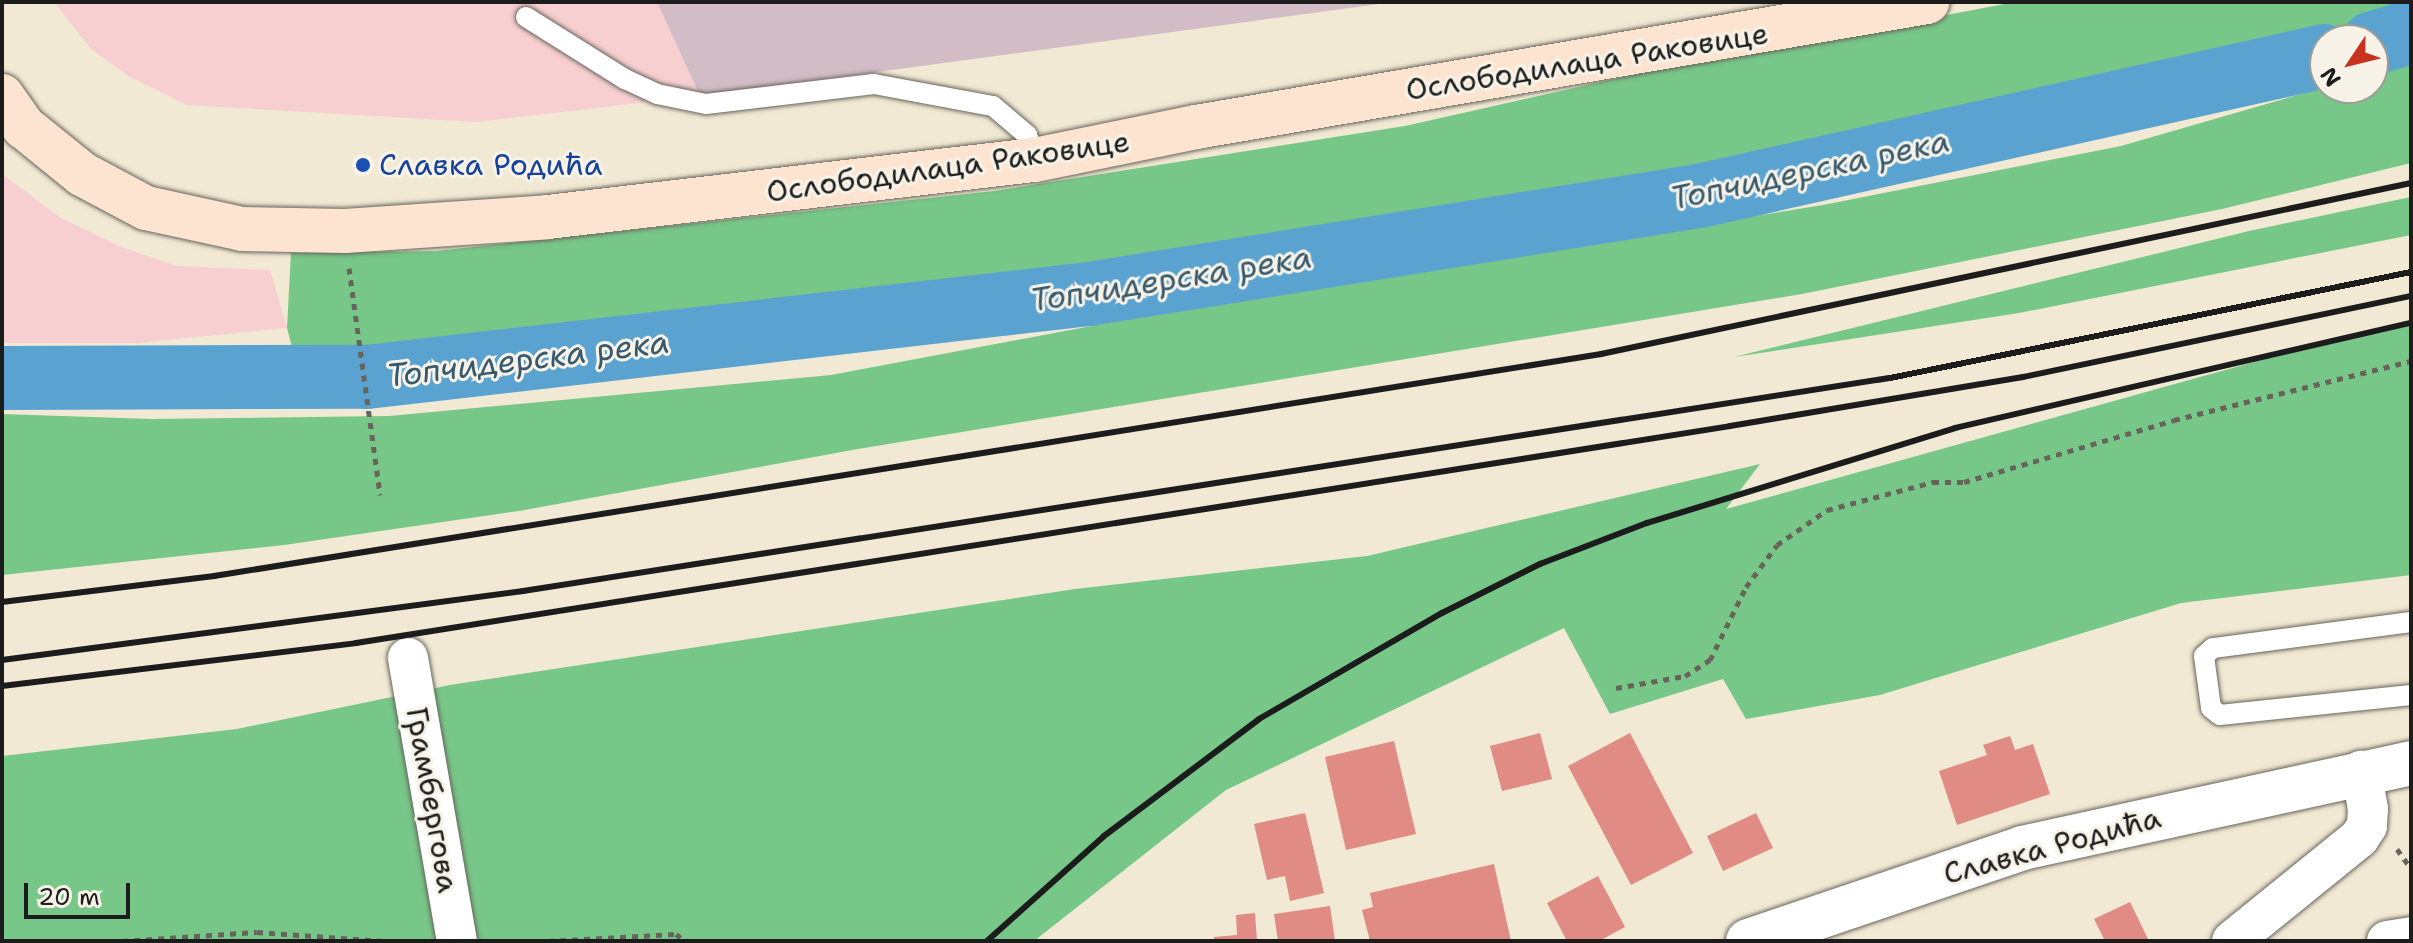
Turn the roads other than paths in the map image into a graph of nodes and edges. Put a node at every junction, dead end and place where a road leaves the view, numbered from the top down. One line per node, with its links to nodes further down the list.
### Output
1 (1927, 2): 4 (main road, Ослободилаца Раковице)
2 (526, 17): 4 (lane)
3 (2, 96): 4 (main road, Ослободилаца Раковице)
4 (1035, 160)
5 (2411, 622): 7 (lane)
6 (408, 658): 11 (street, Грамбергова)
7 (2411, 695)
8 (2411, 763): 9 (street, Славка Родића)
9 (2361, 771): 12 (street, Славка Родића); 13 (street)
10 (2411, 937): 14 (street)
11 (457, 941)
12 (1748, 941)
13 (2232, 941)
14 (2387, 941)

